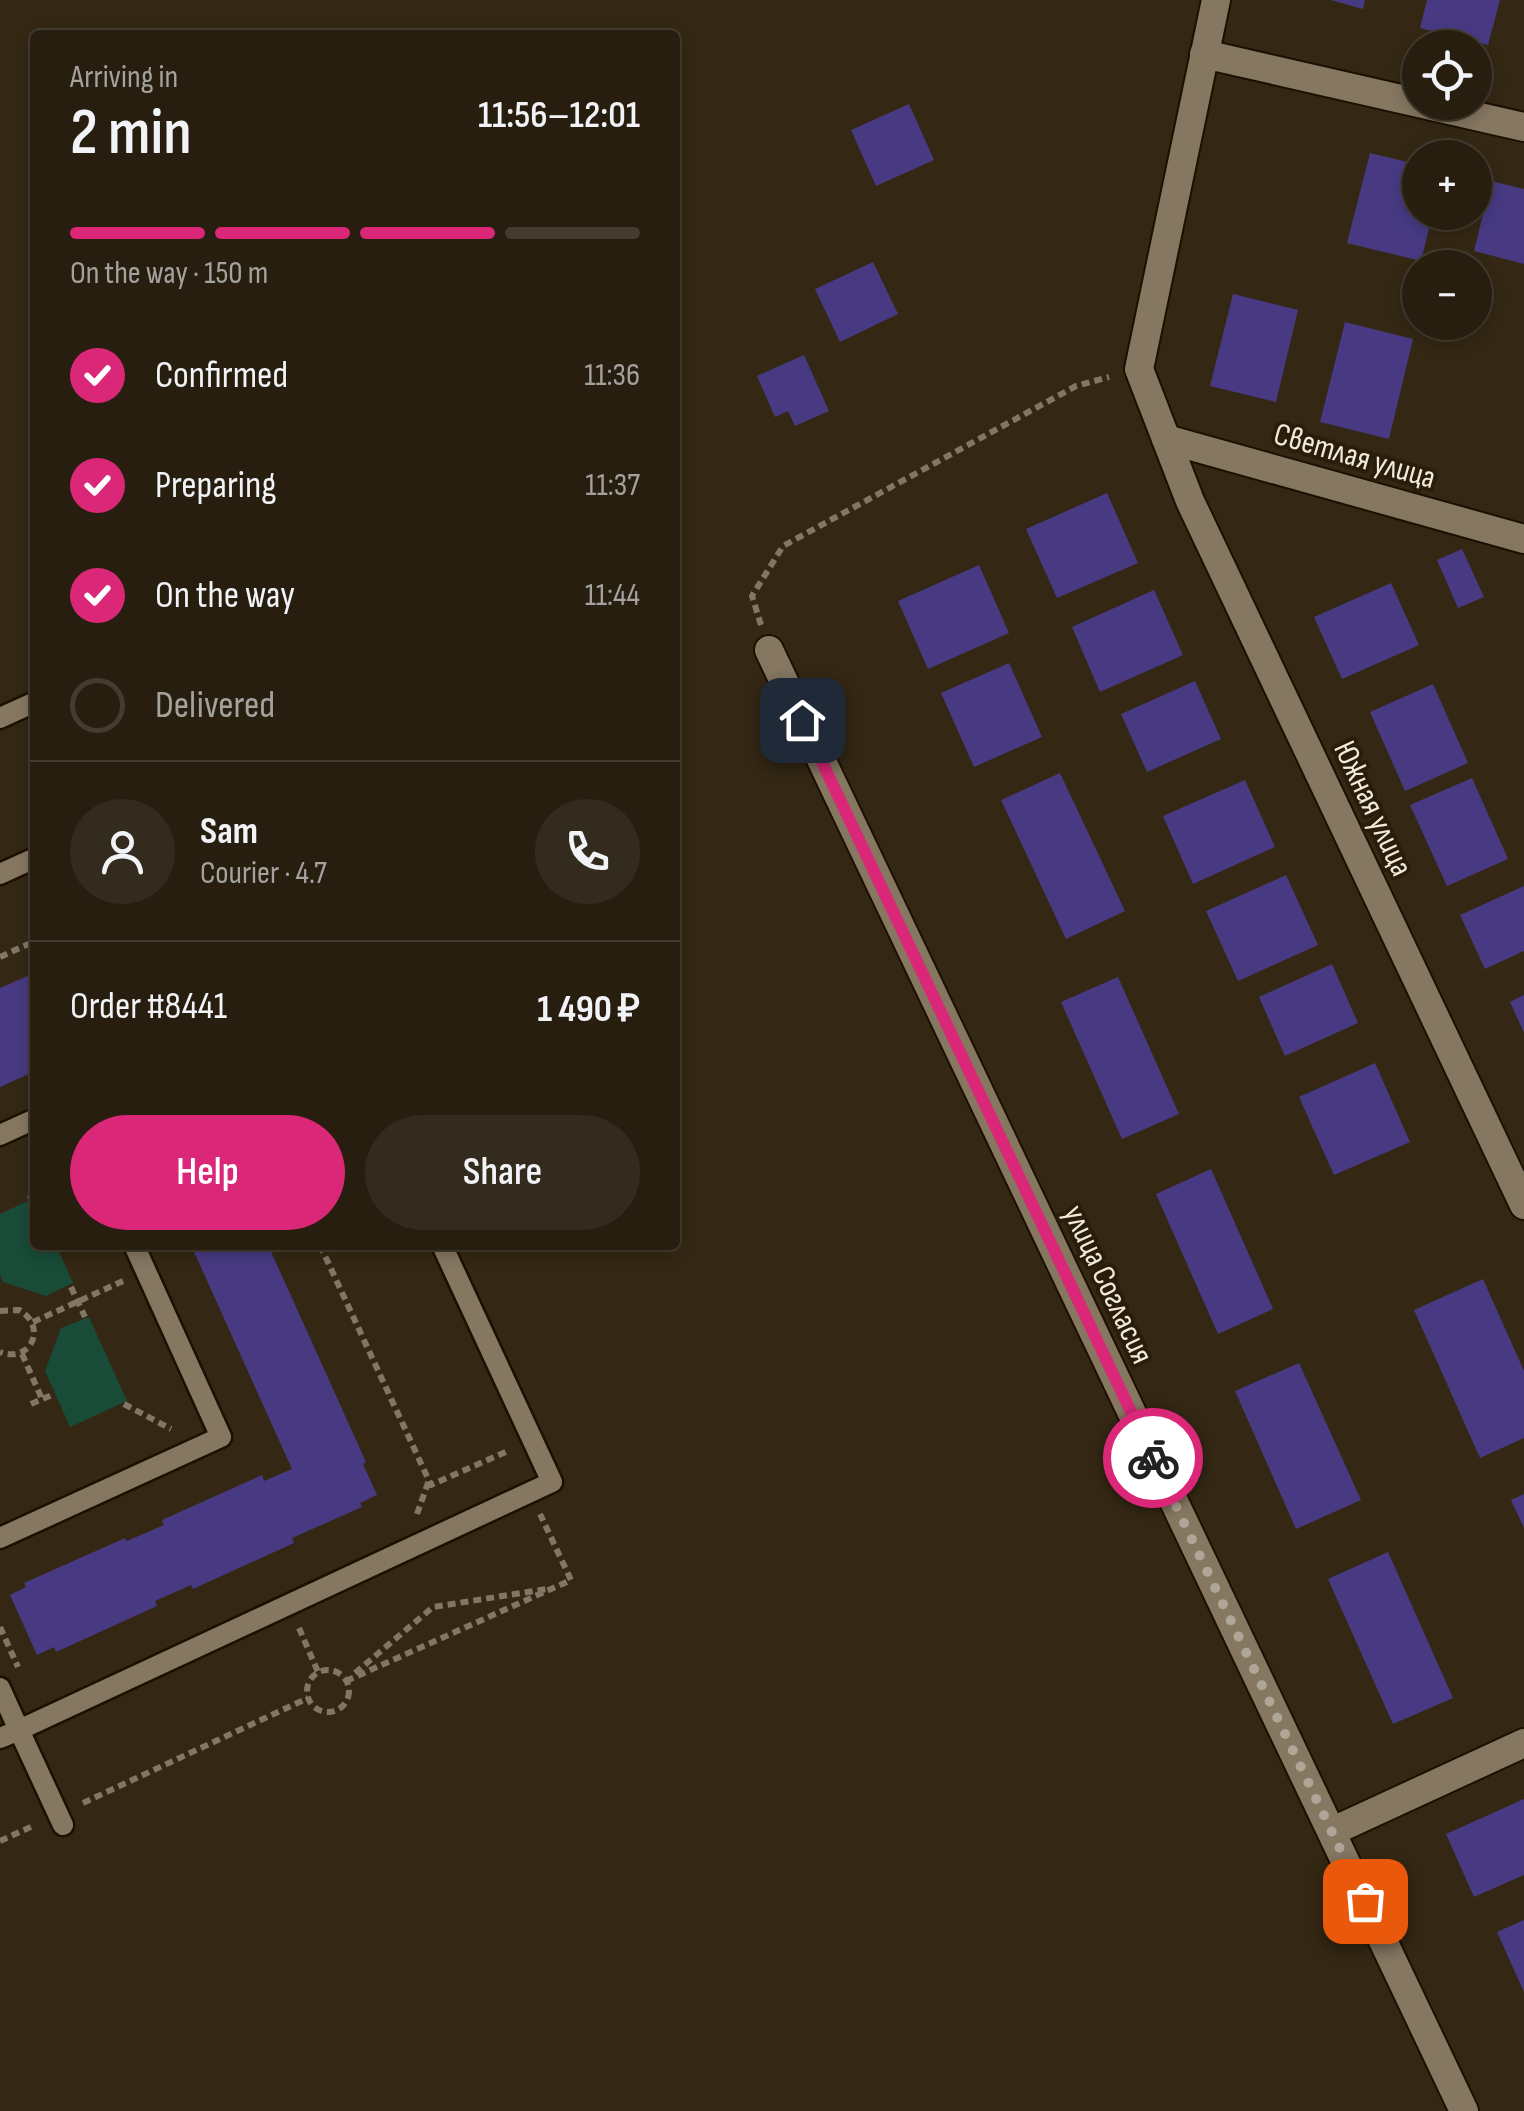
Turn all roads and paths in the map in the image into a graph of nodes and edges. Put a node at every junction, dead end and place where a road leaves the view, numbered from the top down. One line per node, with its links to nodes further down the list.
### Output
1 (1216, 0): 2 (street)
2 (1204, 54): 3 (street); 4 (street)
3 (1524, 127)
4 (1139, 369): 5 (street, Южная улица); 7 (path)
5 (1166, 439): 6 (street, Светлая улица); 16 (street, Южная улица)
6 (1524, 539)
7 (769, 650): 44 (street, улица Согласия)
8 (30, 704): 9 (lane)
9 (1, 715)
10 (30, 860): 11 (lane)
11 (0, 874)
12 (30, 944): 13 (path)
13 (0, 957)
14 (30, 1121): 15 (lane)
15 (0, 1135)
16 (1524, 1205)
17 (136, 1250): 20 (lane)
18 (322, 1250): 33 (path)
19 (444, 1250): 31 (lane)
20 (146, 1270): 22 (path); 36 (lane)
21 (70, 1287): 22 (path)
22 (78, 1302): 24 (path); 25 (path)
23 (0, 1310): 25 (path)
24 (85, 1317)
25 (33, 1322): 27 (path)
26 (0, 1352): 27 (path)
27 (22, 1354): 29 (path)
28 (54, 1394): 29 (path)
29 (42, 1400): 30 (path)
30 (31, 1404)
31 (535, 1439): 32 (path); 34 (lane)
32 (511, 1450): 33 (path); 34 (path)
33 (429, 1480): 35 (path)
34 (530, 1492): 37 (path); 41 (lane)
35 (413, 1525)
36 (0, 1538)
37 (555, 1588): 38 (path); 38 (path)
38 (346, 1681): 40 (path); 40 (path)
39 (0, 1688): 41 (lane)
40 (308, 1698): 43 (path)
41 (10, 1734): 43 (lane)
42 (1524, 1744): 44 (street)
43 (61, 1820): 45 (path)
44 (1332, 1831): 46 (street, улица Согласия)
45 (0, 1839)
46 (1464, 2111)

